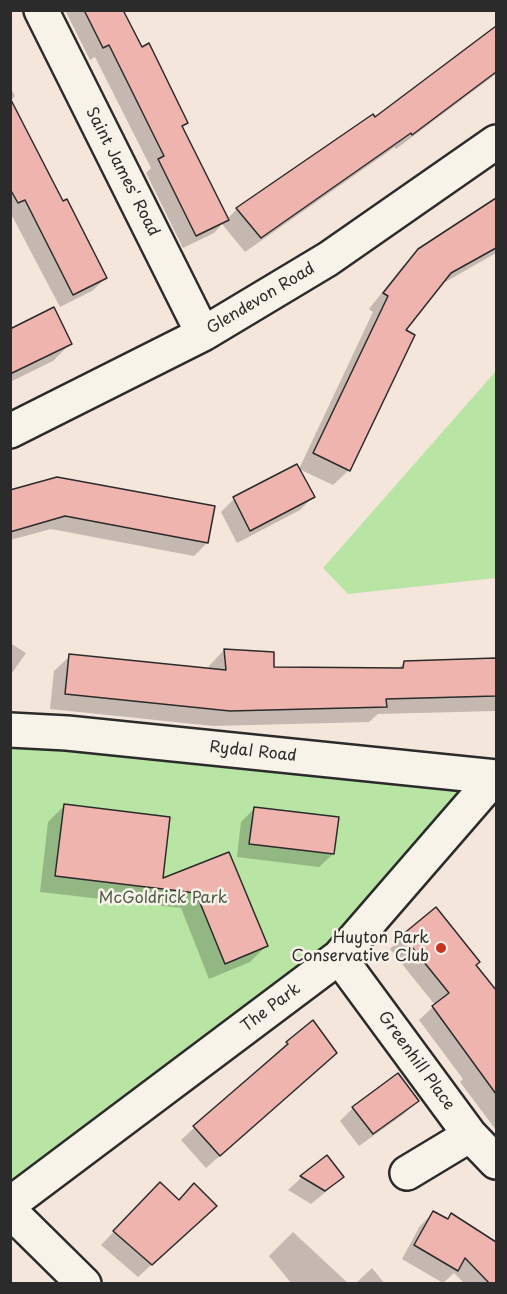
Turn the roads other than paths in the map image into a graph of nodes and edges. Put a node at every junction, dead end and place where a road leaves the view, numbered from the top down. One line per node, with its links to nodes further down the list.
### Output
1 (41, 10): 3 (street, Saint James' Road)
2 (496, 142): 3 (street, Glendevon Road)
3 (203, 334): 4 (street, Glendevon Road)
4 (10, 431)
5 (10, 730): 6 (street, Rydal Road)
6 (496, 777): 7 (street, The Park)
7 (339, 957): 8 (street, Greenhill Place); 11 (street, The Park)
8 (470, 1135): 9 (street, Greenhill Place); 10 (street)
9 (496, 1162)
10 (407, 1173)
11 (10, 1204)
12 (10, 1211): 13 (street)
13 (84, 1284)

